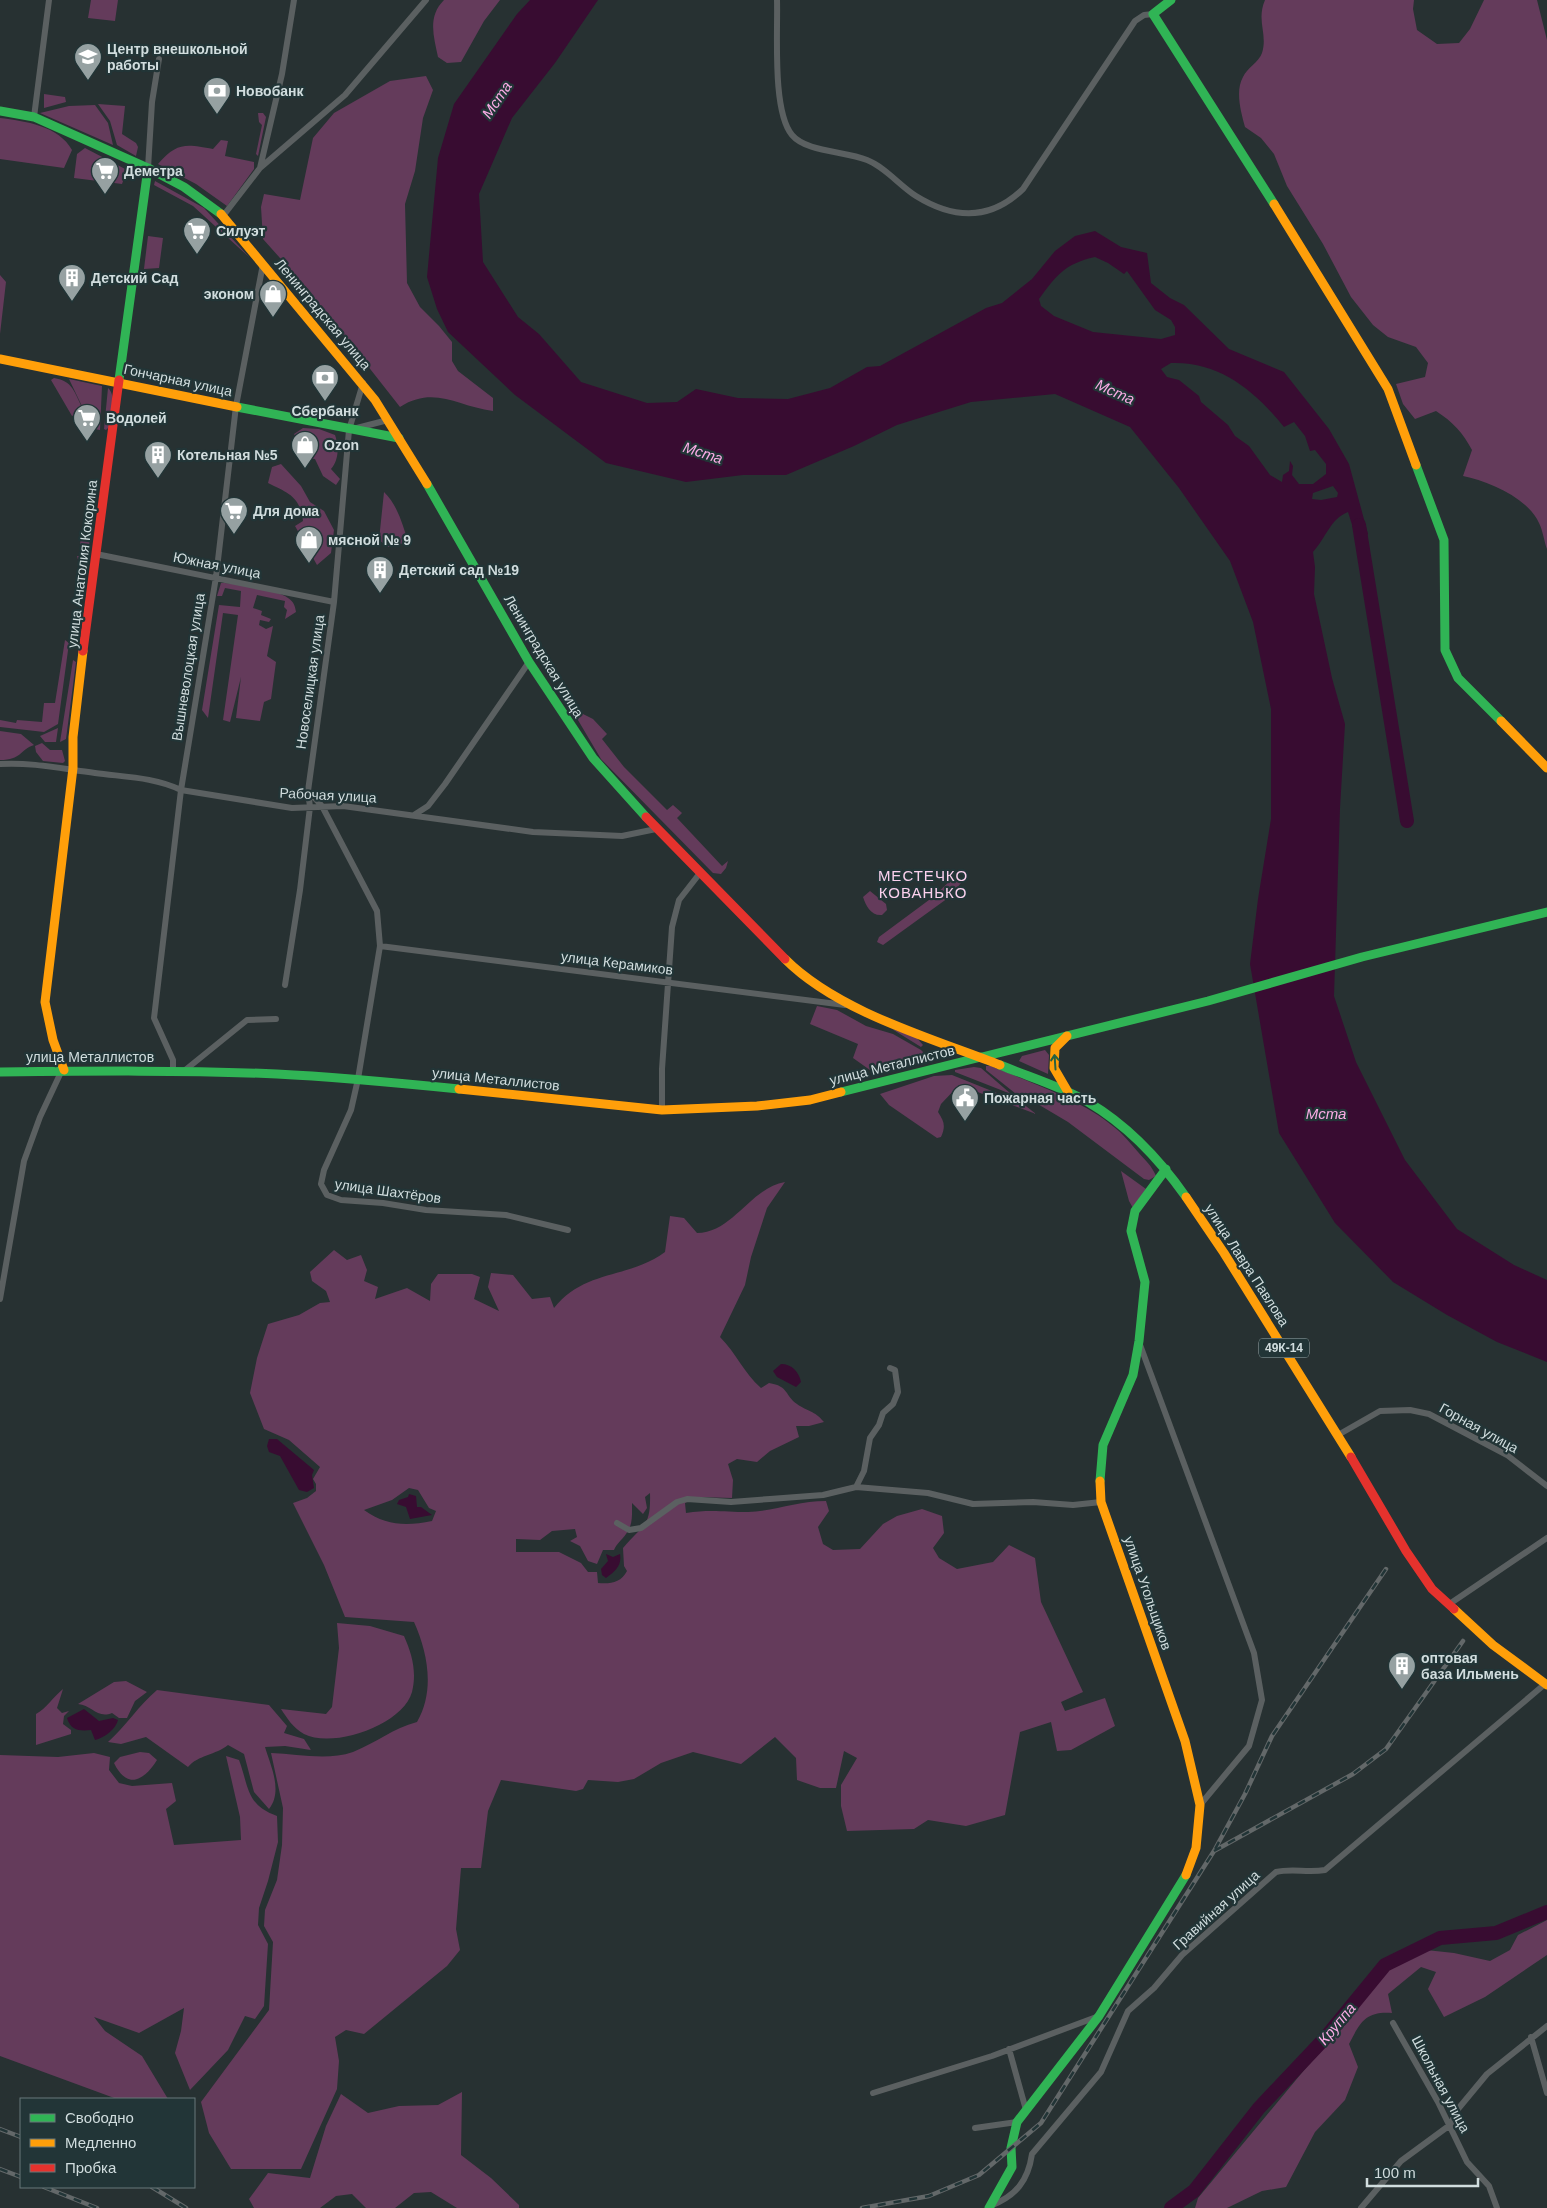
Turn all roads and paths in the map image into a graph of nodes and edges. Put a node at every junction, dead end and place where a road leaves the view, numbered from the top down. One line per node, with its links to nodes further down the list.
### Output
1 (49, 0): 11 (street)
2 (294, 0): 13 (street)
3 (417, 0): 7 (street)
4 (426, 0): 7 (street)
5 (777, 0): 8 (street)
6 (1171, 0): 8 (main road)
7 (415, 12): 13 (street)
8 (1152, 14): 29 (main road)
9 (159, 59): 12 (street, улица Анатолия Кокорина)
10 (0, 111): 11 (main road, Ленинградская улица)
11 (34, 117): 12 (main road, Ленинградская улица)
12 (148, 168): 14 (main road, Ленинградская улица); 17 (main road, улица Анатолия Кокорина)
13 (260, 168): 14 (street)
14 (223, 216): 15 (main road, Ленинградская улица)
15 (263, 264): 18 (main road, Ленинградская улица); 19 (street, Вышневолоцкая улица)
16 (0, 359): 17 (main road, Гончарная улица)
17 (120, 382): 19 (main road, Гончарная улица); 23 (main road, улица Анатолия Кокорина)
18 (362, 383): 20 (main road, Ленинградская улица); 21 (street, Новоселицкая улица)
19 (236, 406): 21 (main road, Гончарная улица); 24 (street, Вышневолоцкая улица)
20 (388, 420): 21 (street, Гончарная улица); 22 (main road, Ленинградская улица)
21 (349, 430): 22 (main road, Гончарная улица); 25 (street, Новоселицкая улица)
22 (399, 438): 26 (main road, Ленинградская улица)
23 (96, 554): 24 (street, Южная улица); 28 (main road, улица Анатолия Кокорина)
24 (216, 576): 25 (street, Южная улица); 30 (street, Вышневолоцкая улица)
25 (334, 602): 31 (street, Новоселицкая улица)
26 (528, 662): 34 (street); 35 (main road, Ленинградская улица)
27 (0, 764): 28 (street, Рабочая улица)
28 (73, 768): 30 (street, Рабочая улица); 45 (main road, улица Анатолия Кокорина)
29 (1547, 768)
30 (181, 790): 32 (street, Рабочая улица); 46 (street, Вышневолоцкая улица)
31 (308, 791): 32 (street, Новоселицкая улица); 33 (street)
32 (310, 806): 33 (street, Рабочая улица); 40 (street, Новоселицкая улица)
33 (322, 806): 34 (street, Рабочая улица); 38 (street)
34 (414, 815): 35 (street, Рабочая улица)
35 (656, 829): 36 (main road, Ленинградская улица)
36 (700, 873): 39 (street); 41 (main road, Ленинградская улица)
37 (1547, 912): 43 (main road, улица Металлистов)
38 (380, 946): 39 (street, улица Керамиков); 49 (street)
39 (668, 982): 41 (street, улица Керамиков); 51 (street)
40 (285, 985)
41 (851, 1006): 44 (main road, Ленинградская улица)
42 (276, 1019): 48 (street)
43 (1068, 1035): 44 (main road, улица Металлистов); 50 (main road, one-way to 43)
44 (982, 1057): 50 (main road, улица Лавра Павлова / 49К-14); 51 (main road, улица Металлистов)
45 (63, 1070): 46 (main road, улица Металлистов); 47 (main road, улица Металлистов); 54 (street)
46 (173, 1071): 48 (main road, улица Металлистов)
47 (0, 1072)
48 (183, 1072): 49 (main road, улица Металлистов)
49 (358, 1079): 51 (main road, улица Металлистов); 53 (street, улица Шахтёров)
50 (1068, 1092): 52 (main road, улица Лавра Павлова / 49К-14)
51 (662, 1110)
52 (1166, 1169): 55 (main road, улица Угольщиков); 57 (main road, улица Лавра Павлова / 49К-14)
53 (568, 1230)
54 (0, 1299)
55 (1139, 1341): 62 (main road, улица Угольщиков); 67 (street)
56 (890, 1368): 58 (street)
57 (1338, 1435): 60 (street, Горная улица); 65 (main road, улица Лавра Павлова / 49К-14)
58 (864, 1471): 59 (street); 61 (street)
59 (869, 1486): 61 (street); 62 (street)
60 (1547, 1486)
61 (856, 1487): 63 (street)
62 (1101, 1502): 67 (main road, улица Угольщиков)
63 (617, 1523)
64 (1547, 1538): 65 (street)
65 (1448, 1606): 66 (main road, улица Лавра Павлова / 49К-14)
66 (1546, 1685): 79 (street, Гравийная улица)
67 (1200, 1805): 68 (main road, улица Угольщиков)
68 (1099, 2016): 72 (street); 75 (main road, улица Угольщиков)
69 (1393, 2023): 77 (street, Школьная улица)
70 (1547, 2026): 71 (street)
71 (1531, 2037): 74 (street); 77 (street)
72 (1009, 2049): 73 (street); 75 (street)
73 (873, 2093)
74 (1547, 2093)
75 (1026, 2110): 76 (main road, улица Угольщиков)
76 (1017, 2122): 78 (street); 79 (main road)
77 (1450, 2125): 80 (street); 81 (street, Школьная улица)
78 (975, 2128)
79 (990, 2207)
80 (1361, 2208)
81 (1497, 2208)

